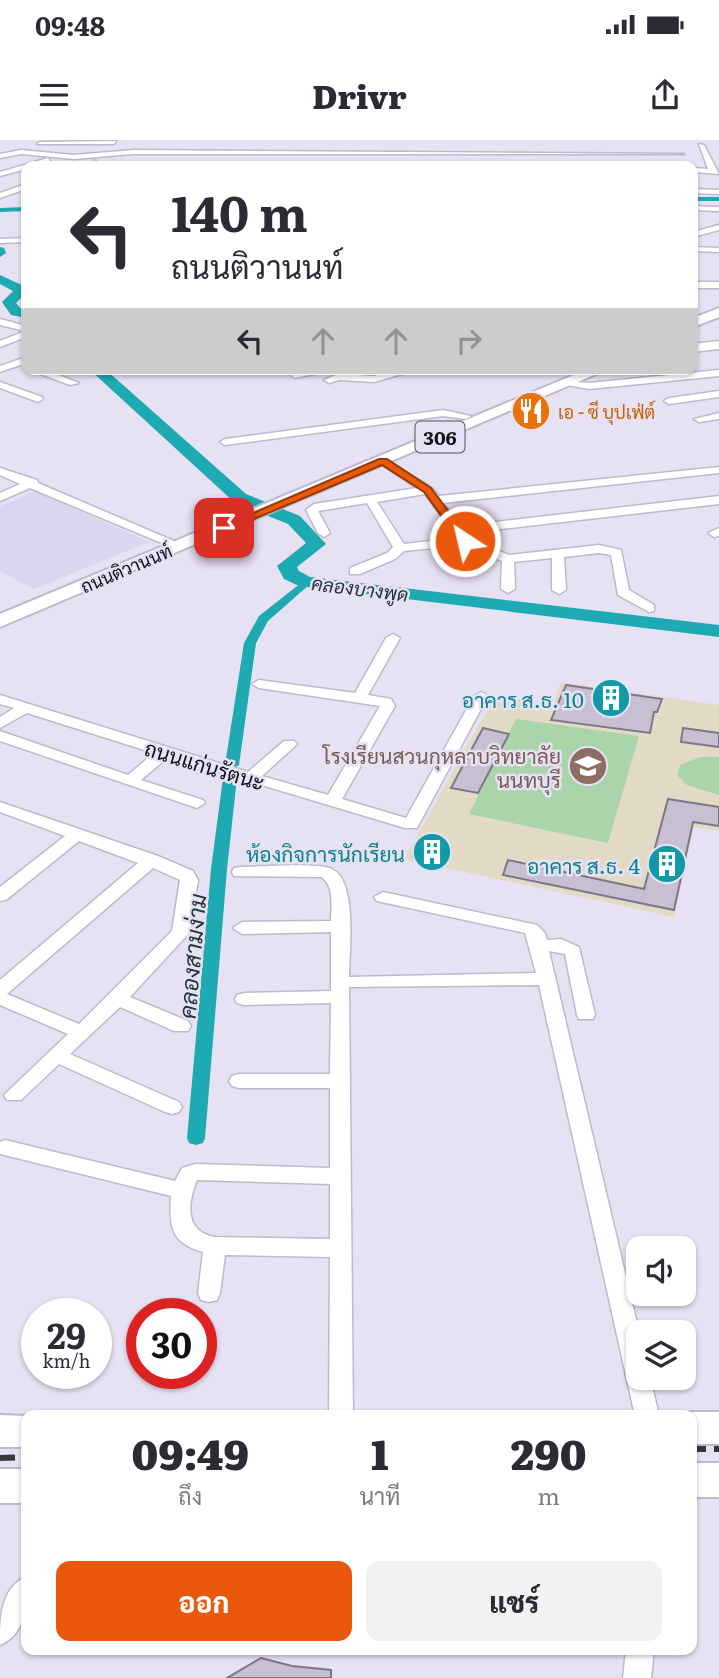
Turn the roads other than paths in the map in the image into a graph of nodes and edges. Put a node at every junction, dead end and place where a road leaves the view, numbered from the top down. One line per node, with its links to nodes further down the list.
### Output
1 (383, 141): 12 (street)
2 (123, 142): 6 (street)
3 (135, 142): 10 (street)
4 (269, 142): 11 (street)
5 (564, 143): 13 (street)
6 (17, 144)
7 (614, 144): 14 (street)
8 (657, 145): 16 (street)
9 (704, 145): 20 (street)
10 (133, 152): 11 (street); 23 (street); 25 (street)
11 (268, 152): 12 (street); 26 (street)
12 (386, 152): 13 (street); 27 (street)
13 (570, 152): 14 (street)
14 (619, 153): 16 (street)
15 (31, 154): 19 (street)
16 (663, 154): 17 (street)
17 (681, 154)
18 (0, 156): 23 (street)
19 (22, 157): 22 (street); 28 (street)
20 (705, 158): 21 (street); 31 (street)
21 (719, 158)
22 (48, 160): 23 (street); 24 (street)
23 (88, 160)
24 (45, 161)
25 (133, 161)
26 (268, 161)
27 (390, 161)
28 (0, 163)
29 (21, 168): 32 (street)
30 (698, 170): 31 (street)
31 (716, 172)
32 (0, 174)
33 (698, 191): 34 (street)
34 (719, 191)
35 (698, 208): 36 (street)
36 (719, 209)
37 (719, 228): 38 (street)
38 (698, 234)
39 (21, 240): 40 (street)
40 (0, 241)
41 (698, 249): 42 (street)
42 (719, 250)
43 (698, 285): 44 (street)
44 (719, 285)
45 (719, 312): 47 (main road)
46 (719, 320): 50 (main road)
47 (698, 321)
48 (0, 322): 49 (street)
49 (21, 328)
50 (698, 328)
51 (21, 336): 52 (street)
52 (0, 344)
53 (719, 345): 54 (street)
54 (698, 347)
55 (0, 359): 56 (street)
56 (21, 364)
57 (21, 364): 58 (street)
58 (0, 369)
59 (719, 373): 66 (street)
60 (48, 375): 65 (street)
61 (345, 375): 62 (street)
62 (390, 375)
63 (565, 375): 71 (main road, ถนนติวานนท์ / 306)
64 (587, 375): 66 (main road, ถนนติวานนท์ / 306)
65 (74, 383)
66 (567, 384): 75 (main road, ถนนติวานนท์ / 306)
67 (0, 385): 69 (street)
68 (719, 394): 70 (street)
69 (38, 398)
70 (669, 401)
71 (466, 416): 74 (street); 83 (main road, ถนนติวานนท์ / 306)
72 (719, 416): 73 (street)
73 (699, 419)
74 (225, 442)
75 (383, 461): 80 (street); 83 (main road, ถนนติวานนท์ / 306)
76 (719, 470): 79 (street)
77 (0, 471): 78 (street)
78 (33, 482): 81 (street); 86 (street)
79 (705, 489): 80 (street); 85 (street)
80 (432, 495): 82 (street); 85 (street)
81 (0, 499)
82 (370, 499): 84 (street); 87 (street)
83 (265, 505): 86 (main road, ถนนติวานนท์ / 306); 95 (main road, ถนนติวานนท์ / 306)
84 (324, 533)
85 (462, 535): 87 (street); 89 (street)
86 (168, 541): 93 (main road, ถนนติวานนท์ / 306)
87 (400, 548): 90 (street)
88 (558, 554): 89 (street); 92 (street); 94 (street)
89 (508, 559): 91 (street)
90 (355, 571)
91 (508, 589)
92 (559, 590)
93 (0, 608)
94 (649, 608)
95 (0, 621)
96 (393, 638): 99 (street)
97 (259, 684): 99 (street)
98 (481, 696): 108 (street, ถนนแก่นรัตนะ)
99 (360, 697): 108 (street)
100 (0, 699): 101 (street, ถนนแก่นรัตนะ)
101 (26, 707): 102 (street); 105 (street, ถนนแก่นรัตนะ)
102 (0, 724)
103 (0, 736): 107 (street)
104 (289, 744): 106 (street)
105 (165, 752): 106 (street, ถนนแก่นรัตนะ); 107 (street)
106 (251, 778): 108 (street, ถนนแก่นรัตนะ)
107 (130, 781): 109 (street)
108 (332, 802)
109 (197, 803)
110 (0, 807): 111 (street)
111 (78, 834): 112 (street); 114 (street)
112 (152, 860): 120 (street); 123 (street)
113 (240, 872): 116 (street)
114 (0, 896)
115 (383, 897): 118 (street)
116 (340, 926): 117 (street); 121 (street)
117 (242, 928)
118 (540, 946): 119 (street); 125 (street)
119 (545, 979): 121 (street); 140 (street)
120 (0, 990)
121 (347, 990): 124 (street); 129 (street)
122 (0, 998): 127 (street)
123 (117, 999): 126 (street); 127 (street)
124 (244, 999)
125 (586, 1015)
126 (181, 1026)
127 (81, 1032): 128 (street)
128 (56, 1055): 131 (street); 132 (street)
129 (342, 1081): 130 (street); 134 (street)
130 (239, 1082)
131 (14, 1095)
132 (172, 1107)
133 (5, 1148): 135 (street)
134 (342, 1176): 135 (street); 137 (street)
135 (182, 1191): 136 (street)
136 (215, 1246): 137 (street); 138 (street)
137 (339, 1248): 139 (street)
138 (209, 1293)
139 (341, 1410)
140 (646, 1410)
141 (697, 1428): 142 (main road)
142 (719, 1428)
143 (0, 1431): 144 (main road)
144 (21, 1431)
145 (697, 1480): 146 (main road)
146 (719, 1480)
147 (0, 1486): 148 (main road)
148 (21, 1486)
149 (21, 1598): 150 (street)
150 (0, 1632)
151 (639, 1655): 152 (street)
152 (637, 1678)

